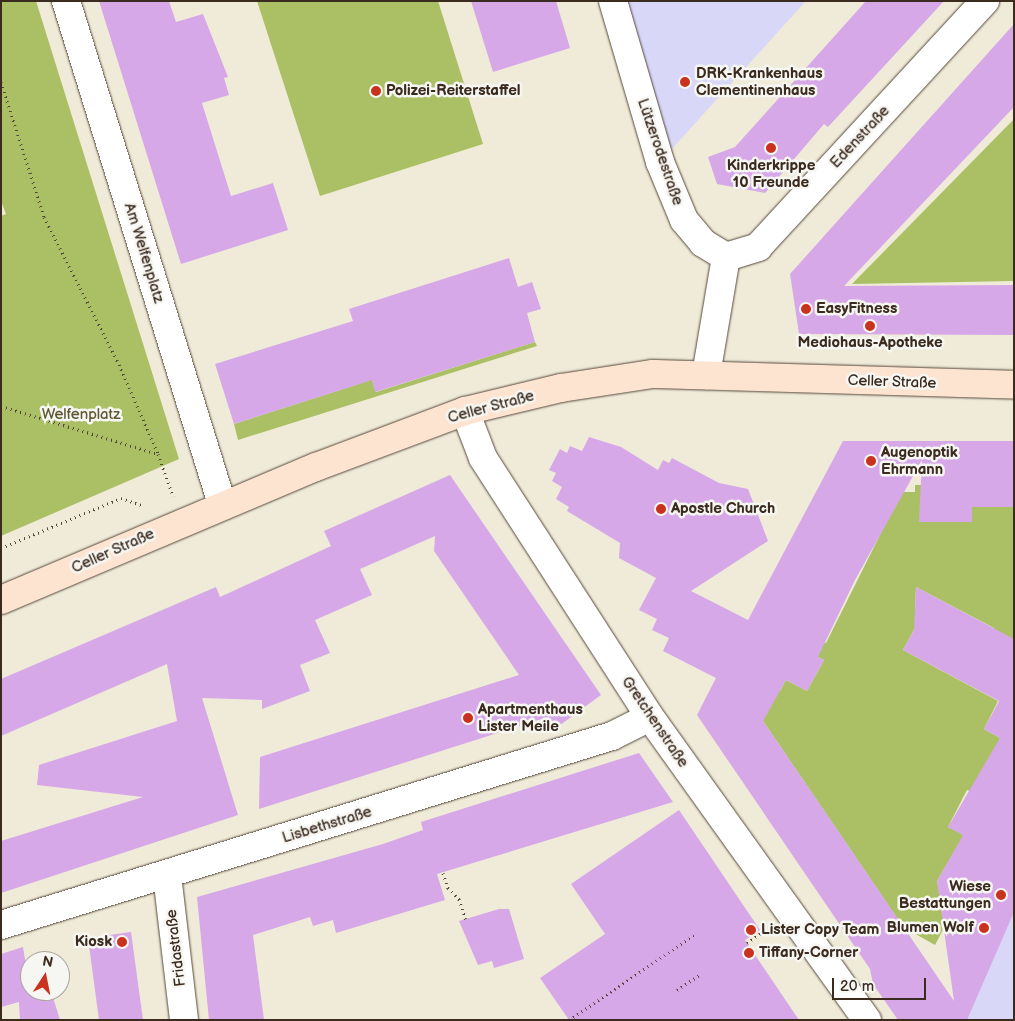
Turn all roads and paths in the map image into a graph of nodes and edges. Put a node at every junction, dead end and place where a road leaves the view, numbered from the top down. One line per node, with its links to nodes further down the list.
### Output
1 (66, 1): 11 (street, Am Welfenplatz)
2 (613, 1): 5 (street, Lützerodestraße)
3 (985, 1): 5 (street, Edenstraße)
4 (1, 82): 10 (path)
5 (726, 257): 6 (street)
6 (706, 375): 7 (street, Celler Straße); 9 (street, Celler Straße)
7 (1014, 385)
8 (1, 406): 10 (path)
9 (465, 411): 11 (street, Celler Straße); 15 (street, Gretchenstraße)
10 (158, 454): 12 (path)
11 (222, 504): 12 (street, Celler Straße)
12 (182, 521): 13 (path); 14 (street, Celler Straße)
13 (1, 548)
14 (1, 600)
15 (650, 717): 17 (street, Lisbethstraße); 25 (street, Gretchenstraße)
16 (443, 873): 18 (path)
17 (167, 876): 19 (street, Lisbethstraße); 23 (street, Fridastraße)
18 (466, 921)
19 (1, 925)
20 (694, 935): 24 (path)
21 (701, 974): 22 (path)
22 (677, 990)
23 (184, 1020)
24 (569, 1020)
25 (867, 1020)

